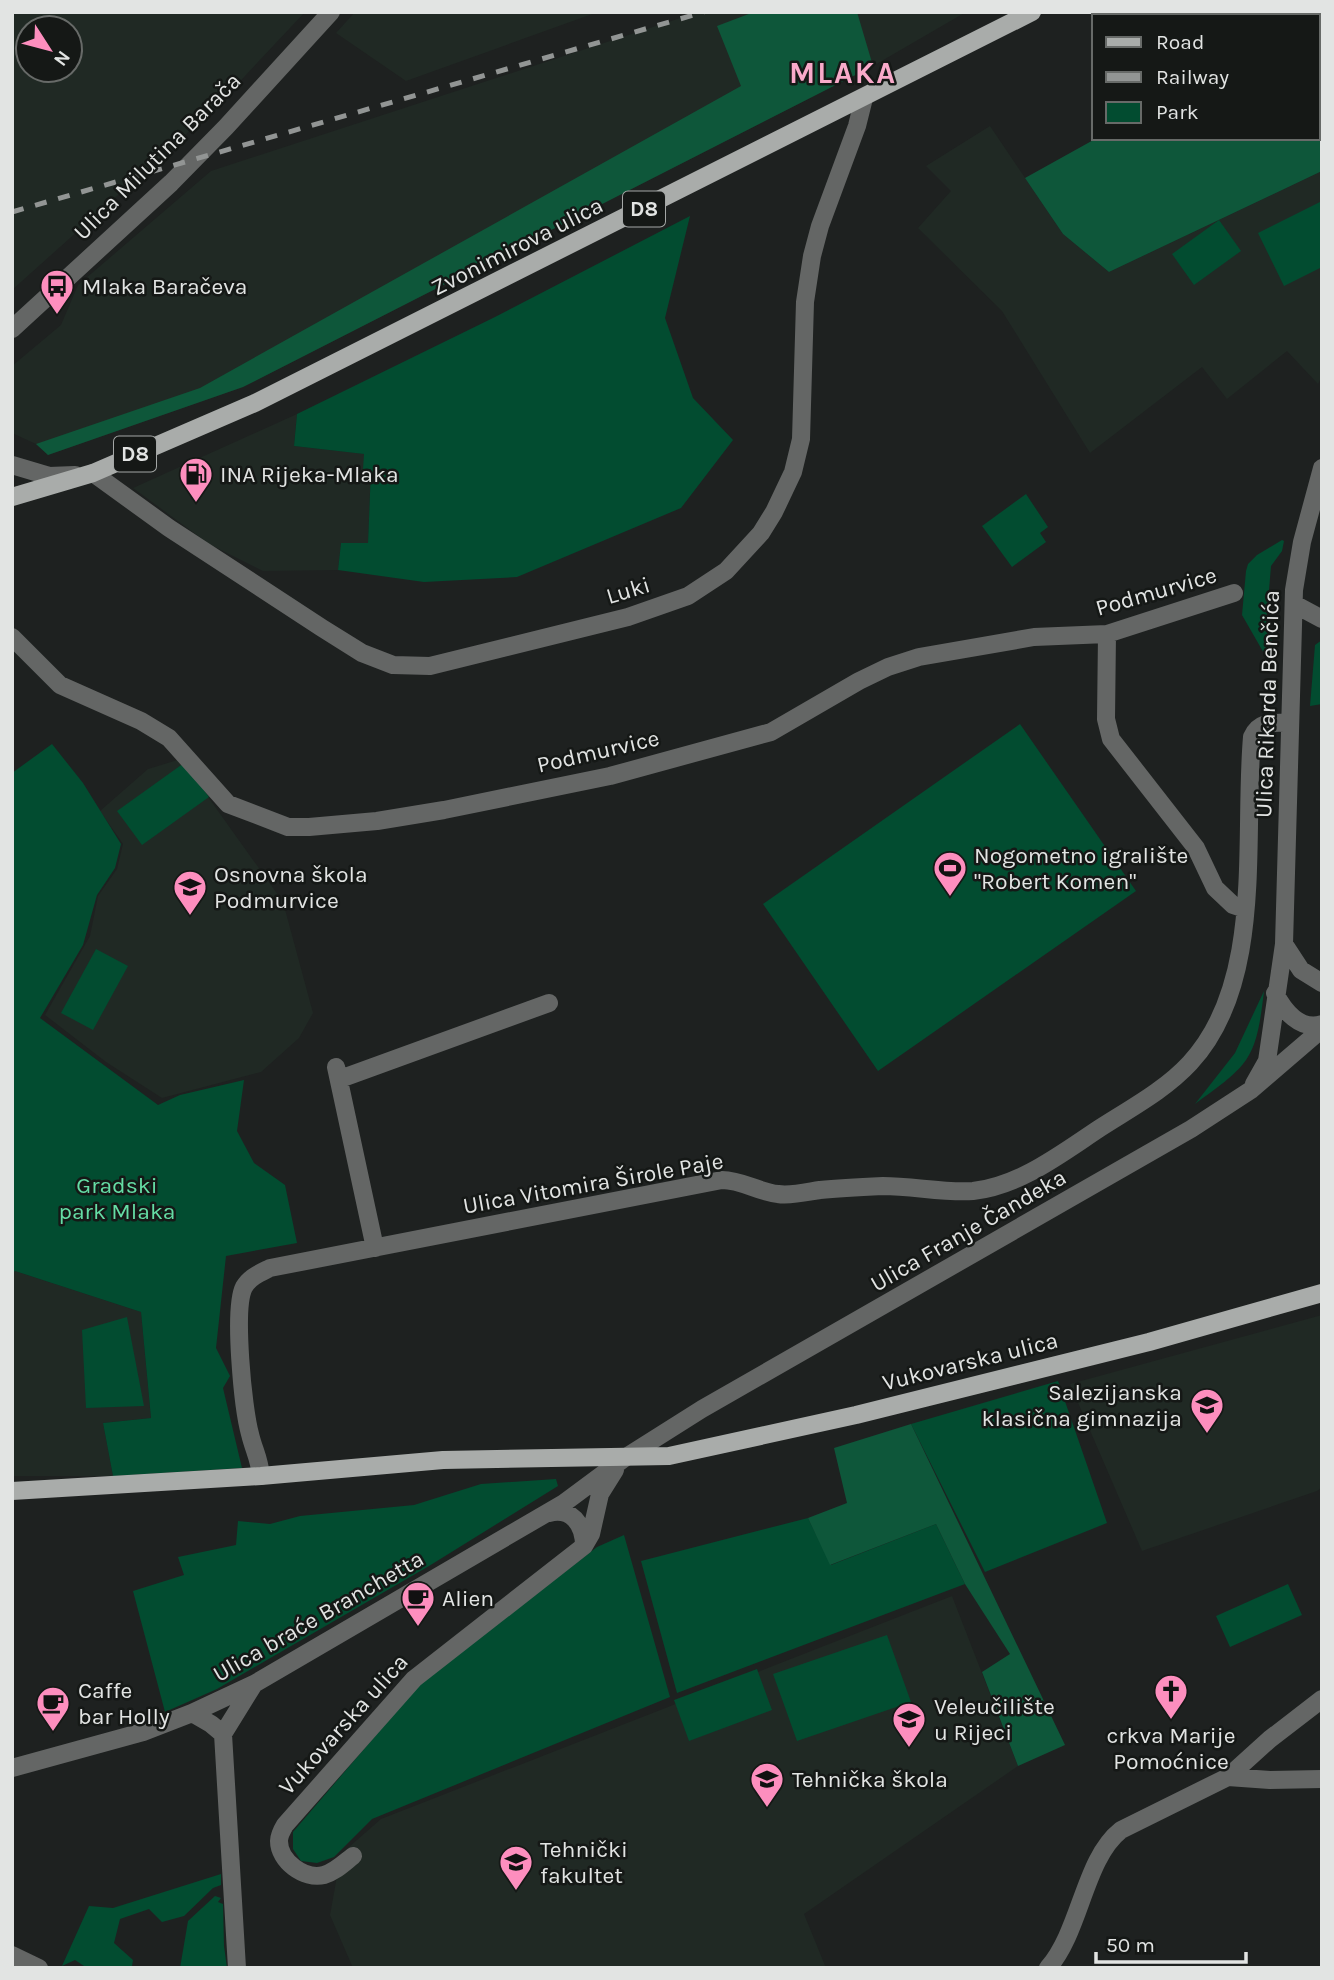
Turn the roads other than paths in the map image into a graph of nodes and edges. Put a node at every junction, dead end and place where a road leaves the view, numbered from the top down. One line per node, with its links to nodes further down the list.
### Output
1 (331, 12): 4 (street, Ulica Milutina Barača)
2 (1032, 12): 3 (main road, Zvonimirova ulica / D8)
3 (864, 98): 7 (main road, Zvonimirova ulica / D8); 7 (street, Luki)
4 (12, 329)
5 (12, 465): 7 (street)
6 (1322, 468): 10 (street, Ulica Rikarda Benčića)
7 (89, 473): 8 (main road, Zvonimirova ulica / D8)
8 (12, 497)
9 (1234, 593): 12 (street, Podmurvice)
10 (1294, 604): 11 (street); 14 (street, Ulica Rikarda Benčića)
11 (1322, 619)
12 (1107, 634): 13 (street, Podmurvice); 15 (street)
13 (12, 637)
14 (1290, 723): 15 (street, Ulica Vitomira Širole Paje); 16 (street, Ulica Rikarda Benčića)
15 (1245, 909): 22 (street, Ulica Vitomira Širole Paje)
16 (1284, 944): 17 (street); 18 (street, Ulica Rikarda Benčića)
17 (1322, 984)
18 (1275, 993): 20 (street); 21 (street, Ulica Rikarda Benčića)
19 (549, 1003): 22 (street)
20 (1322, 1026): 21 (street, Ulica Franje Čandeka)
21 (1251, 1090): 24 (street, Ulica Franje Čandeka)
22 (375, 1248): 25 (street, Ulica Vitomira Širole Paje)
23 (1322, 1293): 24 (main road, Vukovarska ulica)
24 (626, 1457): 25 (main road, Vukovarska ulica); 27 (street, Ulica braće Branchetta); 28 (street)
25 (261, 1476): 26 (main road, Vukovarska ulica)
26 (12, 1491)
27 (542, 1515): 28 (street); 29 (street, Ulica braće Branchetta)
28 (584, 1546): 36 (street, Vukovarska ulica)
29 (254, 1684): 31 (street, Ulica braće Branchetta); 32 (street)
30 (1322, 1699): 34 (street)
31 (192, 1713): 32 (street); 33 (street, Ulica braće Branchetta)
32 (223, 1734): 39 (street)
33 (12, 1768)
34 (1228, 1777): 35 (street); 40 (street)
35 (1322, 1779)
36 (353, 1856)
37 (12, 1955): 38 (street)
38 (39, 1968)
39 (237, 1968)
40 (1048, 1968)

